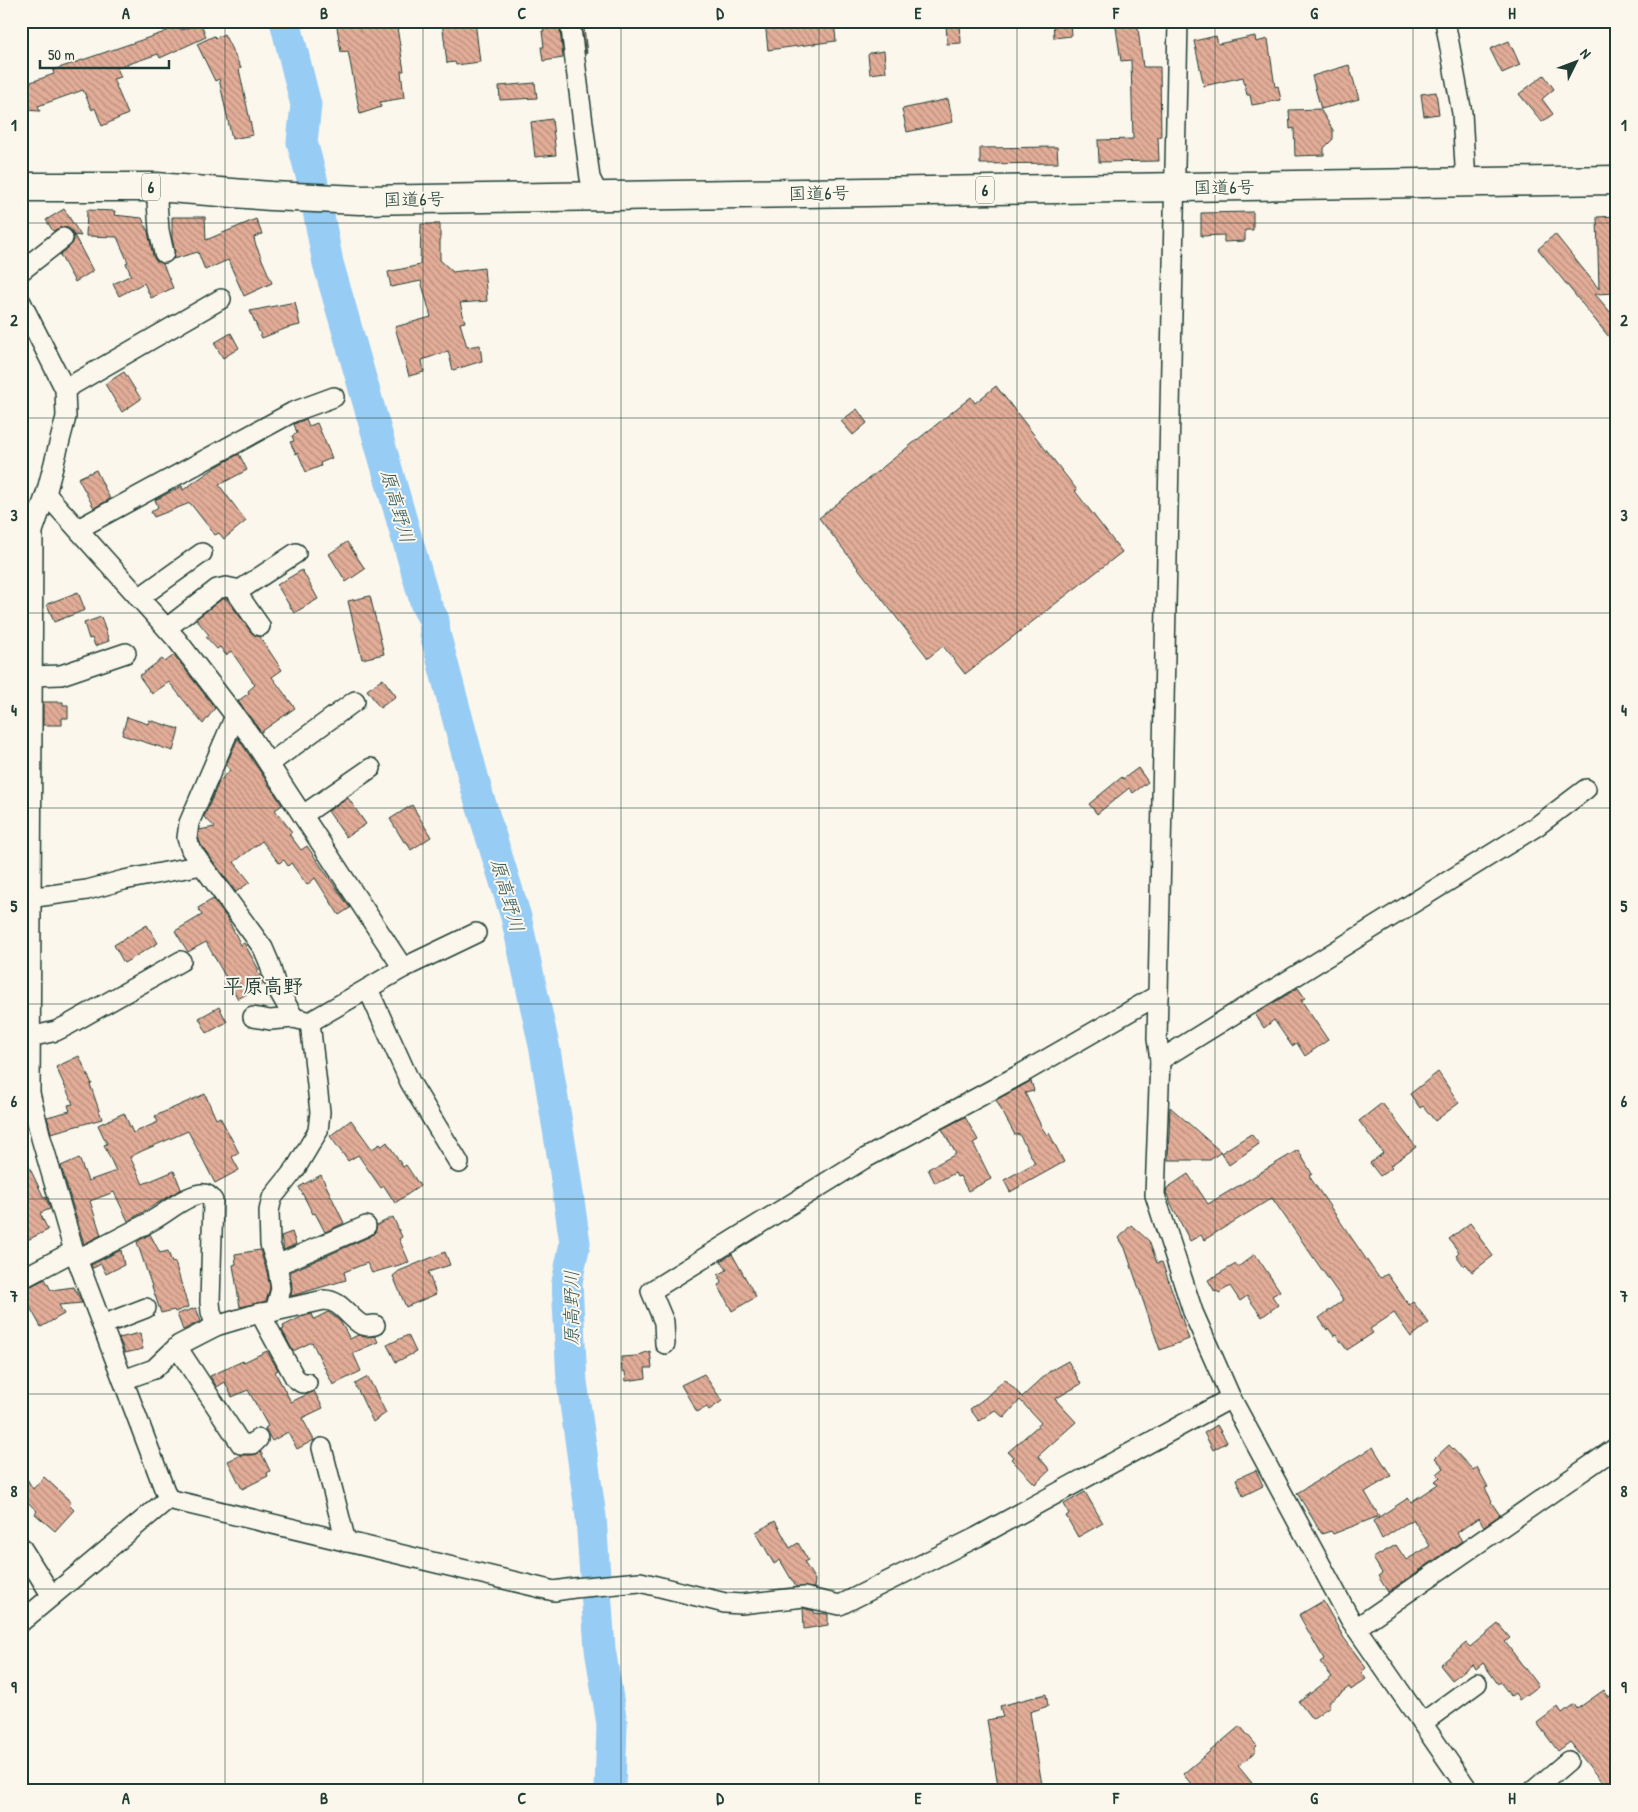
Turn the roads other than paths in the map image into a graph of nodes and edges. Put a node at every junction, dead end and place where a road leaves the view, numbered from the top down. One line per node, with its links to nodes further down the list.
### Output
1 (570, 21): 9 (street)
2 (1178, 21): 8 (street)
3 (1445, 21): 5 (street)
4 (1617, 180): 5 (highway, 国道6号 / 6)
5 (1466, 183): 8 (highway, 国道6号 / 6)
6 (21, 187): 7 (highway, 国道6号 / 6)
7 (156, 187): 9 (highway, 国道6号 / 6); 11 (street)
8 (1175, 188): 9 (highway, 国道6号 / 6); 39 (street)
9 (599, 196)
10 (63, 238): 12 (street)
11 (164, 253)
12 (21, 272)
13 (221, 299): 15 (street)
14 (21, 302): 15 (street)
15 (65, 389): 17 (street)
16 (334, 397): 18 (street)
17 (46, 494): 18 (street); 26 (street)
18 (78, 529): 22 (street)
19 (202, 553): 22 (street)
20 (296, 553): 21 (street)
21 (234, 589): 23 (street); 24 (street)
22 (139, 598): 24 (street)
23 (260, 626)
24 (167, 628): 28 (street)
25 (126, 653): 26 (street)
26 (32, 676): 34 (street)
27 (355, 702): 29 (street)
28 (235, 716): 29 (street); 33 (street)
29 (269, 764): 32 (street)
30 (371, 768): 32 (street)
31 (1586, 789): 43 (street)
32 (302, 815): 37 (street)
33 (202, 865): 34 (street); 41 (street)
34 (26, 898): 42 (street)
35 (476, 933): 37 (street)
36 (181, 960): 42 (street)
37 (403, 968): 38 (street)
38 (368, 989): 41 (street); 45 (street)
39 (1158, 995): 43 (street); 55 (street)
40 (253, 1017): 41 (street)
41 (302, 1020): 48 (street)
42 (30, 1037): 44 (street)
43 (1160, 1060): 59 (street)
44 (26, 1095): 47 (street)
45 (459, 1163)
46 (366, 1226): 48 (street)
47 (75, 1255): 49 (street); 52 (street); 54 (street)
48 (277, 1265): 51 (street)
49 (21, 1279)
50 (146, 1308): 52 (street)
51 (267, 1312): 53 (street); 54 (street); 58 (street)
52 (102, 1325): 57 (street)
53 (374, 1325)
54 (216, 1326): 56 (street)
55 (665, 1344)
56 (177, 1347): 57 (street); 60 (street)
57 (123, 1380): 63 (street)
58 (307, 1383)
59 (1231, 1398): 64 (street); 68 (street)
60 (258, 1439)
61 (1617, 1447): 68 (street)
62 (322, 1448): 64 (street)
63 (168, 1499): 64 (street); 66 (street)
64 (346, 1542)
65 (21, 1547): 66 (street)
66 (52, 1596): 67 (street)
67 (21, 1622)
68 (1356, 1628): 70 (street)
69 (1477, 1683): 70 (street)
70 (1422, 1723): 72 (street)
71 (1568, 1761): 73 (street)
72 (1469, 1791)
73 (1533, 1791)

